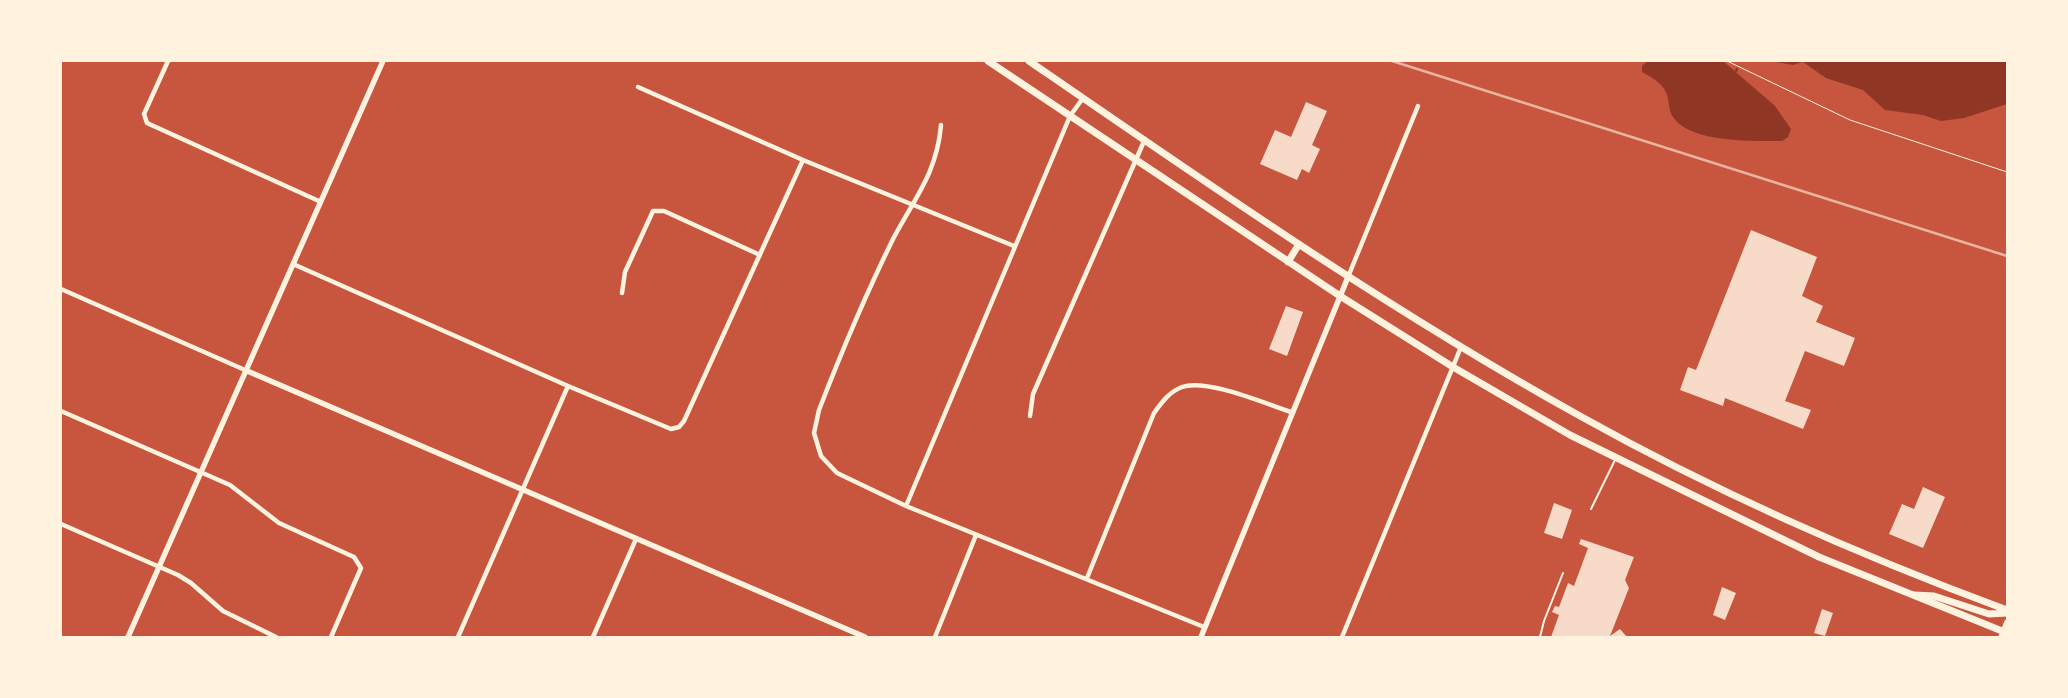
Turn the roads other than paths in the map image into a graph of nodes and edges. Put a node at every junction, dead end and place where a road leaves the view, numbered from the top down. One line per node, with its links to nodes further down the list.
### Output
1 (168, 61): 13 (street)
2 (383, 61): 13 (street)
3 (988, 61): 8 (main road)
4 (1029, 61): 6 (main road)
5 (638, 87): 11 (street)
6 (1083, 98): 8 (street); 10 (main road)
7 (1418, 106): 20 (street)
8 (1070, 116): 12 (main road); 16 (street)
9 (941, 125): 14 (street)
10 (1145, 139): 12 (street); 15 (main road)
11 (803, 160): 14 (street); 17 (street)
12 (1134, 161): 18 (main road); 30 (street)
13 (321, 202): 19 (street)
14 (912, 206): 16 (street); 34 (street)
15 (1299, 244): 18 (main road); 20 (main road)
16 (1014, 246): 34 (street)
17 (760, 255): 22 (street); 27 (street)
18 (1288, 262): 23 (main road)
19 (293, 264): 26 (street); 27 (street)
20 (1348, 277): 23 (street); 24 (main road)
21 (61, 289): 26 (street)
22 (622, 294)
23 (1340, 296): 25 (main road); 29 (street)
24 (1461, 347): 25 (street); 43 (main road)
25 (1453, 367): 31 (main road); 55 (street)
26 (245, 370): 32 (street); 33 (street)
27 (568, 386): 33 (street)
28 (61, 411): 32 (street)
29 (1291, 412): 41 (street); 45 (street)
30 (1030, 416)
31 (1616, 459): 35 (lane); 42 (main road)
32 (200, 471): 39 (street); 49 (street)
33 (522, 491): 38 (street); 50 (street)
34 (906, 506): 37 (street)
35 (1591, 509)
36 (61, 524): 39 (street)
37 (976, 535): 41 (street); 53 (street)
38 (636, 540): 51 (street); 52 (street)
39 (159, 567): 47 (street); 48 (street)
40 (1563, 573): 56 (lane)
41 (1087, 578): 45 (street)
42 (1909, 595): 43 (main road); 46 (main road)
43 (2007, 612)
44 (2007, 622): 46 (street)
45 (1204, 627): 54 (street)
46 (2004, 633)
47 (128, 637)
48 (276, 637)
49 (331, 637)
50 (458, 637)
51 (593, 637)
52 (865, 637)
53 (934, 637)
54 (1201, 637)
55 (1342, 637)
56 (1540, 637)

